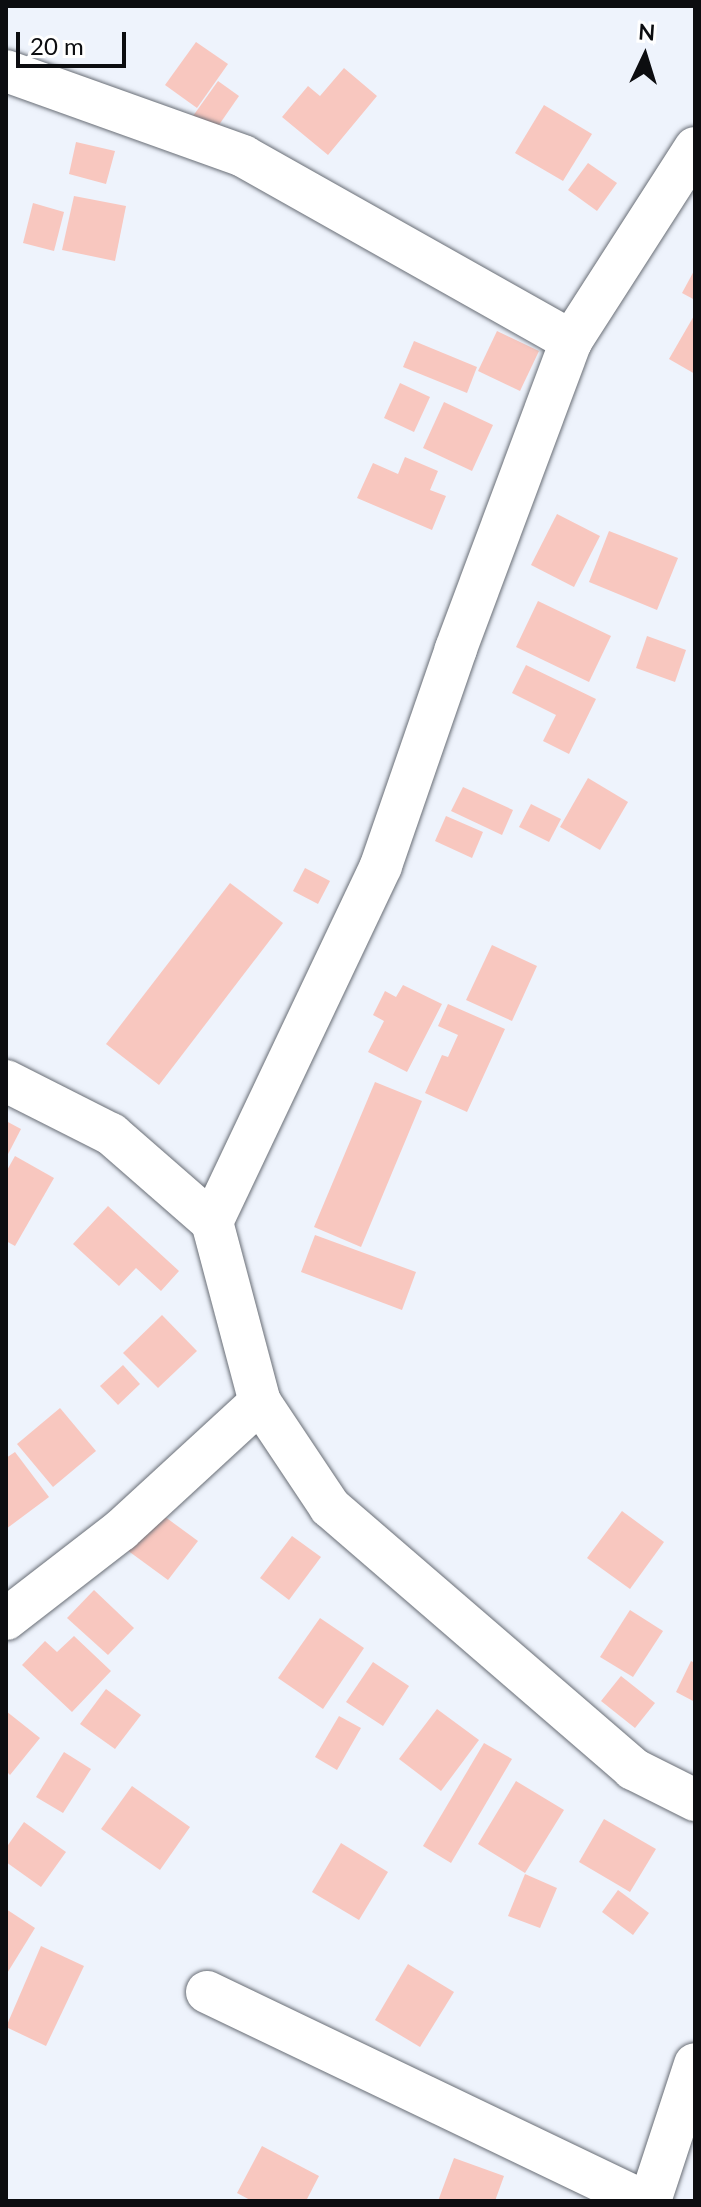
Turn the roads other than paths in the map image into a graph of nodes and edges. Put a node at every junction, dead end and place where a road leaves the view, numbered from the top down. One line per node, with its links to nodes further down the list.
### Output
1 (6, 71): 3 (street)
2 (695, 148): 3 (street)
3 (571, 341): 5 (street)
4 (6, 1081): 5 (street)
5 (212, 1222): 6 (street)
6 (260, 1402): 7 (street); 8 (street)
7 (6, 1619)
8 (695, 1800)
9 (207, 1992): 11 (street)
10 (695, 2064): 11 (street)
11 (647, 2201)

